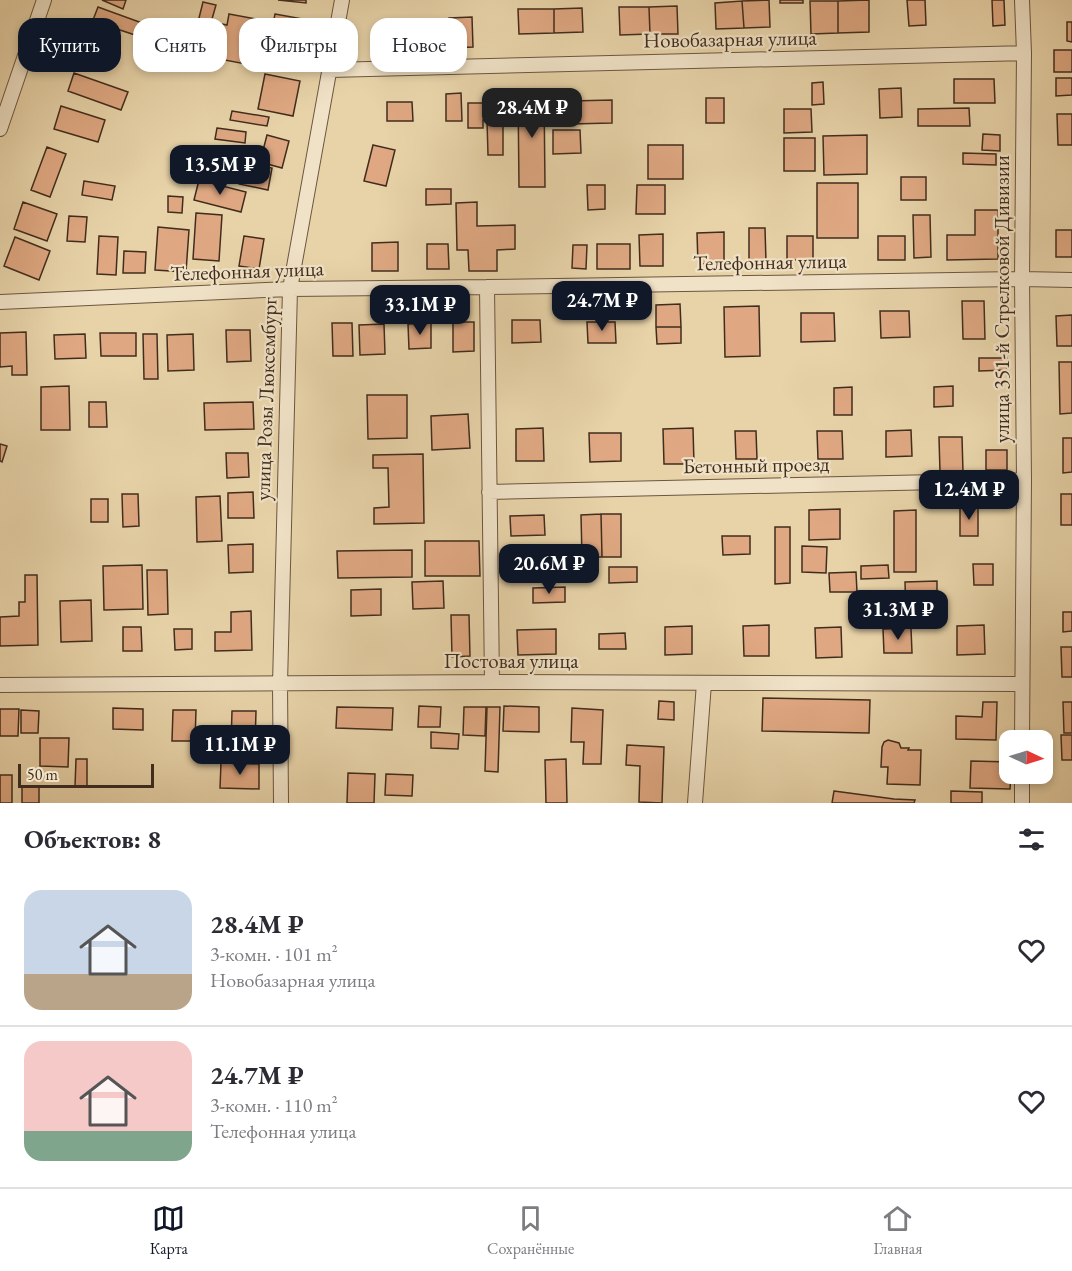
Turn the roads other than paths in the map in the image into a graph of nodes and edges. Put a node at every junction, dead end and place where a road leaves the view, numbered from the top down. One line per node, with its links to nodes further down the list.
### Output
1 (44, 0): 8 (street)
2 (342, 0): 4 (street, улица Розы Люксембург)
3 (1022, 0): 5 (street, улица 351-й Стрелковой Дивизии)
4 (339, 18)
5 (1024, 53): 6 (street, Новобазарная улица); 9 (street, улица 351-й Стрелковой Дивизии)
6 (358, 69)
7 (329, 72): 12 (street, улица Розы Люксембург)
8 (0, 129)
9 (1022, 279): 10 (street, Телефонная улица); 11 (street, Телефонная улица); 14 (street, улица 351-й Стрелковой Дивизии)
10 (1072, 280)
11 (487, 287): 12 (street, Телефонная улица); 15 (street)
12 (290, 289): 13 (street, Телефонная улица); 18 (street, улица Розы Люксембург)
13 (0, 302)
14 (1024, 480): 15 (street, Бетонный проезд); 19 (street, улица 351-й Стрелковой Дивизии)
15 (489, 492): 16 (street)
16 (492, 682): 17 (street, Постовая улица); 18 (street, Постовая улица)
17 (704, 682): 19 (street, Постовая улица); 24 (street)
18 (280, 684): 20 (street, Постовая улица); 23 (street, улица Розы Люксембург)
19 (1022, 684): 21 (street, улица 351-й Стрелковой Дивизии)
20 (0, 685)
21 (1022, 730)
22 (1022, 784): 25 (street)
23 (281, 803)
24 (695, 803)
25 (1022, 803)

